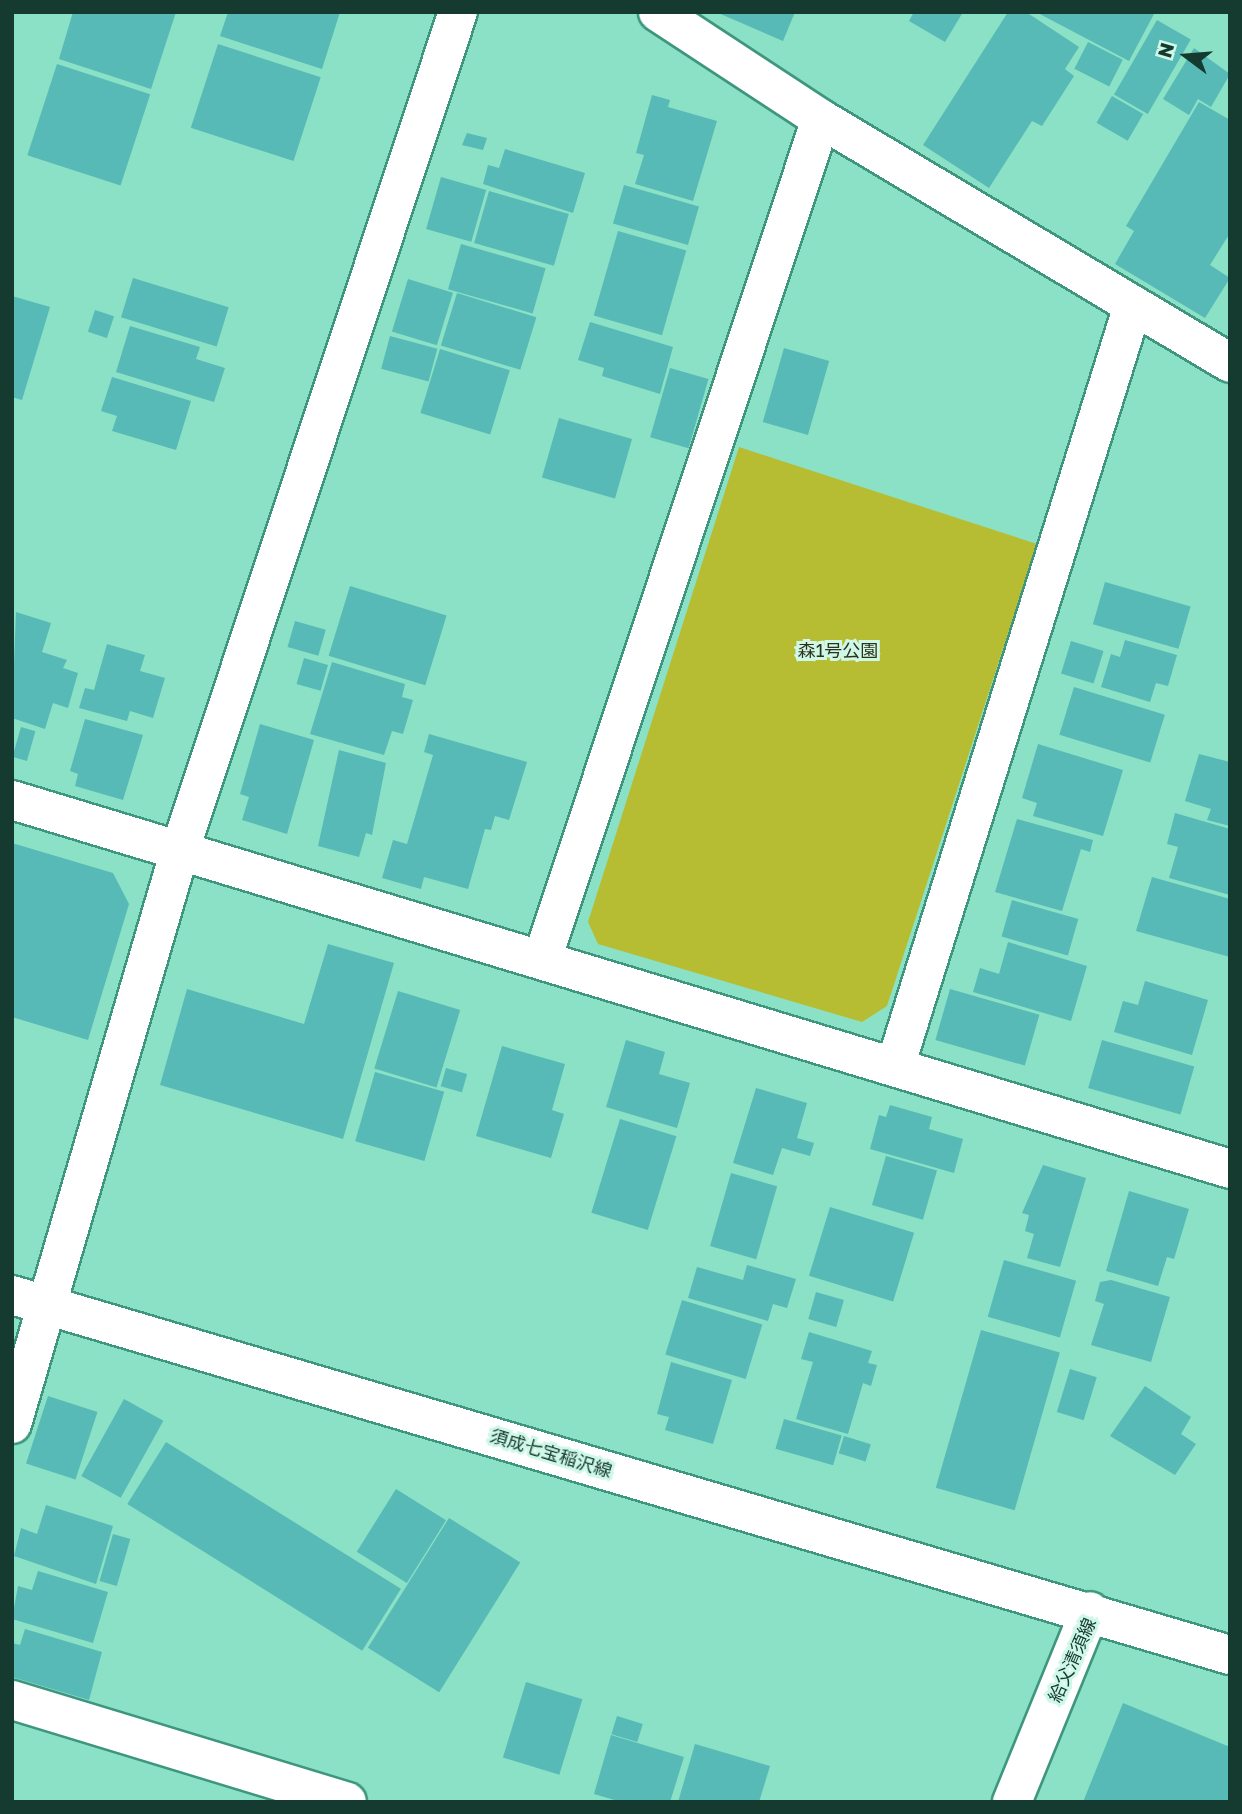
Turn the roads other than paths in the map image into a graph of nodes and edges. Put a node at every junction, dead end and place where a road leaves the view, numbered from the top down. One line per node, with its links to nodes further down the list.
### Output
1 (458, 12): 7 (street)
2 (658, 12): 3 (street)
3 (821, 119): 4 (street); 8 (street)
4 (1133, 305): 5 (street); 9 (street)
5 (1230, 363)
6 (12, 800): 7 (street)
7 (180, 850): 8 (street); 11 (street)
8 (542, 960): 9 (street)
9 (895, 1067): 10 (street)
10 (1230, 1169)
11 (29, 1300): 12 (street); 13 (street, 須成七宝稲沢線)
12 (12, 1424)
13 (1090, 1611): 14 (street, 給父清須線); 17 (street, 給父清須線)
14 (1230, 1655)
15 (12, 1700): 16 (street)
16 (348, 1802)
17 (1012, 1802)

